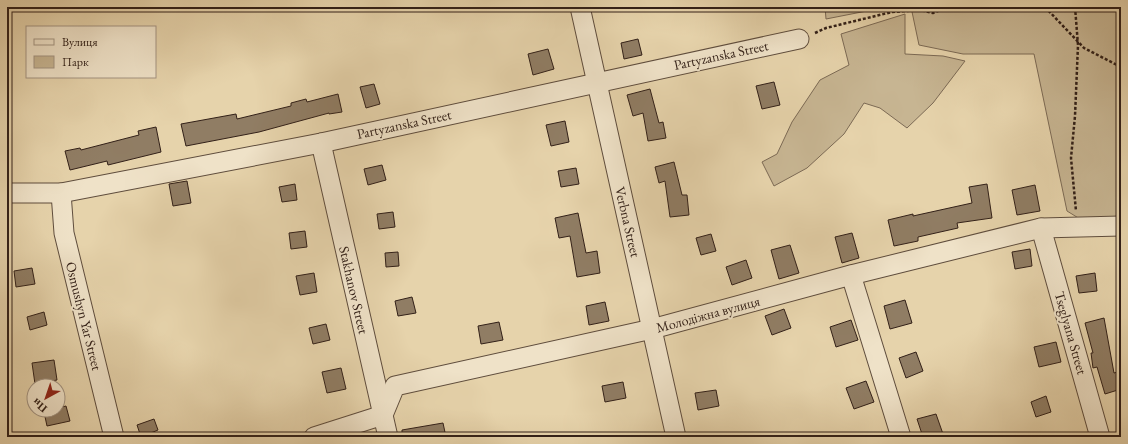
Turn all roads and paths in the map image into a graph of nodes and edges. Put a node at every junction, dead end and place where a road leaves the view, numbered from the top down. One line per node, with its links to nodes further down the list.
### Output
1 (580, 7): 8 (street, Verbna Street)
2 (948, 7): 5 (path)
3 (1045, 7): 6 (path)
4 (1075, 7): 6 (path)
5 (799, 39): 8 (street, Partyzanska Street)
6 (1078, 41): 7 (path); 13 (path)
7 (1121, 67)
8 (597, 82): 9 (street, Partyzanska Street); 16 (street, Verbna Street)
9 (321, 143): 11 (street, Partyzanska Street); 17 (street, Stakhanov Street)
10 (7, 193): 11 (street, Partyzanska Street)
11 (60, 194): 18 (street, Osmushyn Yar Street)
12 (1121, 226): 13 (street, Молодіжна вулиця)
13 (1077, 227): 14 (street, Молодіжна вулиця)
14 (1042, 228): 15 (street, Молодіжна вулиця); 23 (street, Tseglyana Street)
15 (851, 275): 16 (street, Молодіжна вулиця); 22 (street)
16 (652, 329): 17 (street, Молодіжна вулиця); 21 (street, Verbna Street)
17 (383, 415): 19 (street); 20 (street, Stakhanov Street)
18 (114, 437)
19 (314, 437)
20 (388, 437)
21 (676, 437)
22 (901, 437)
23 (1100, 437)

